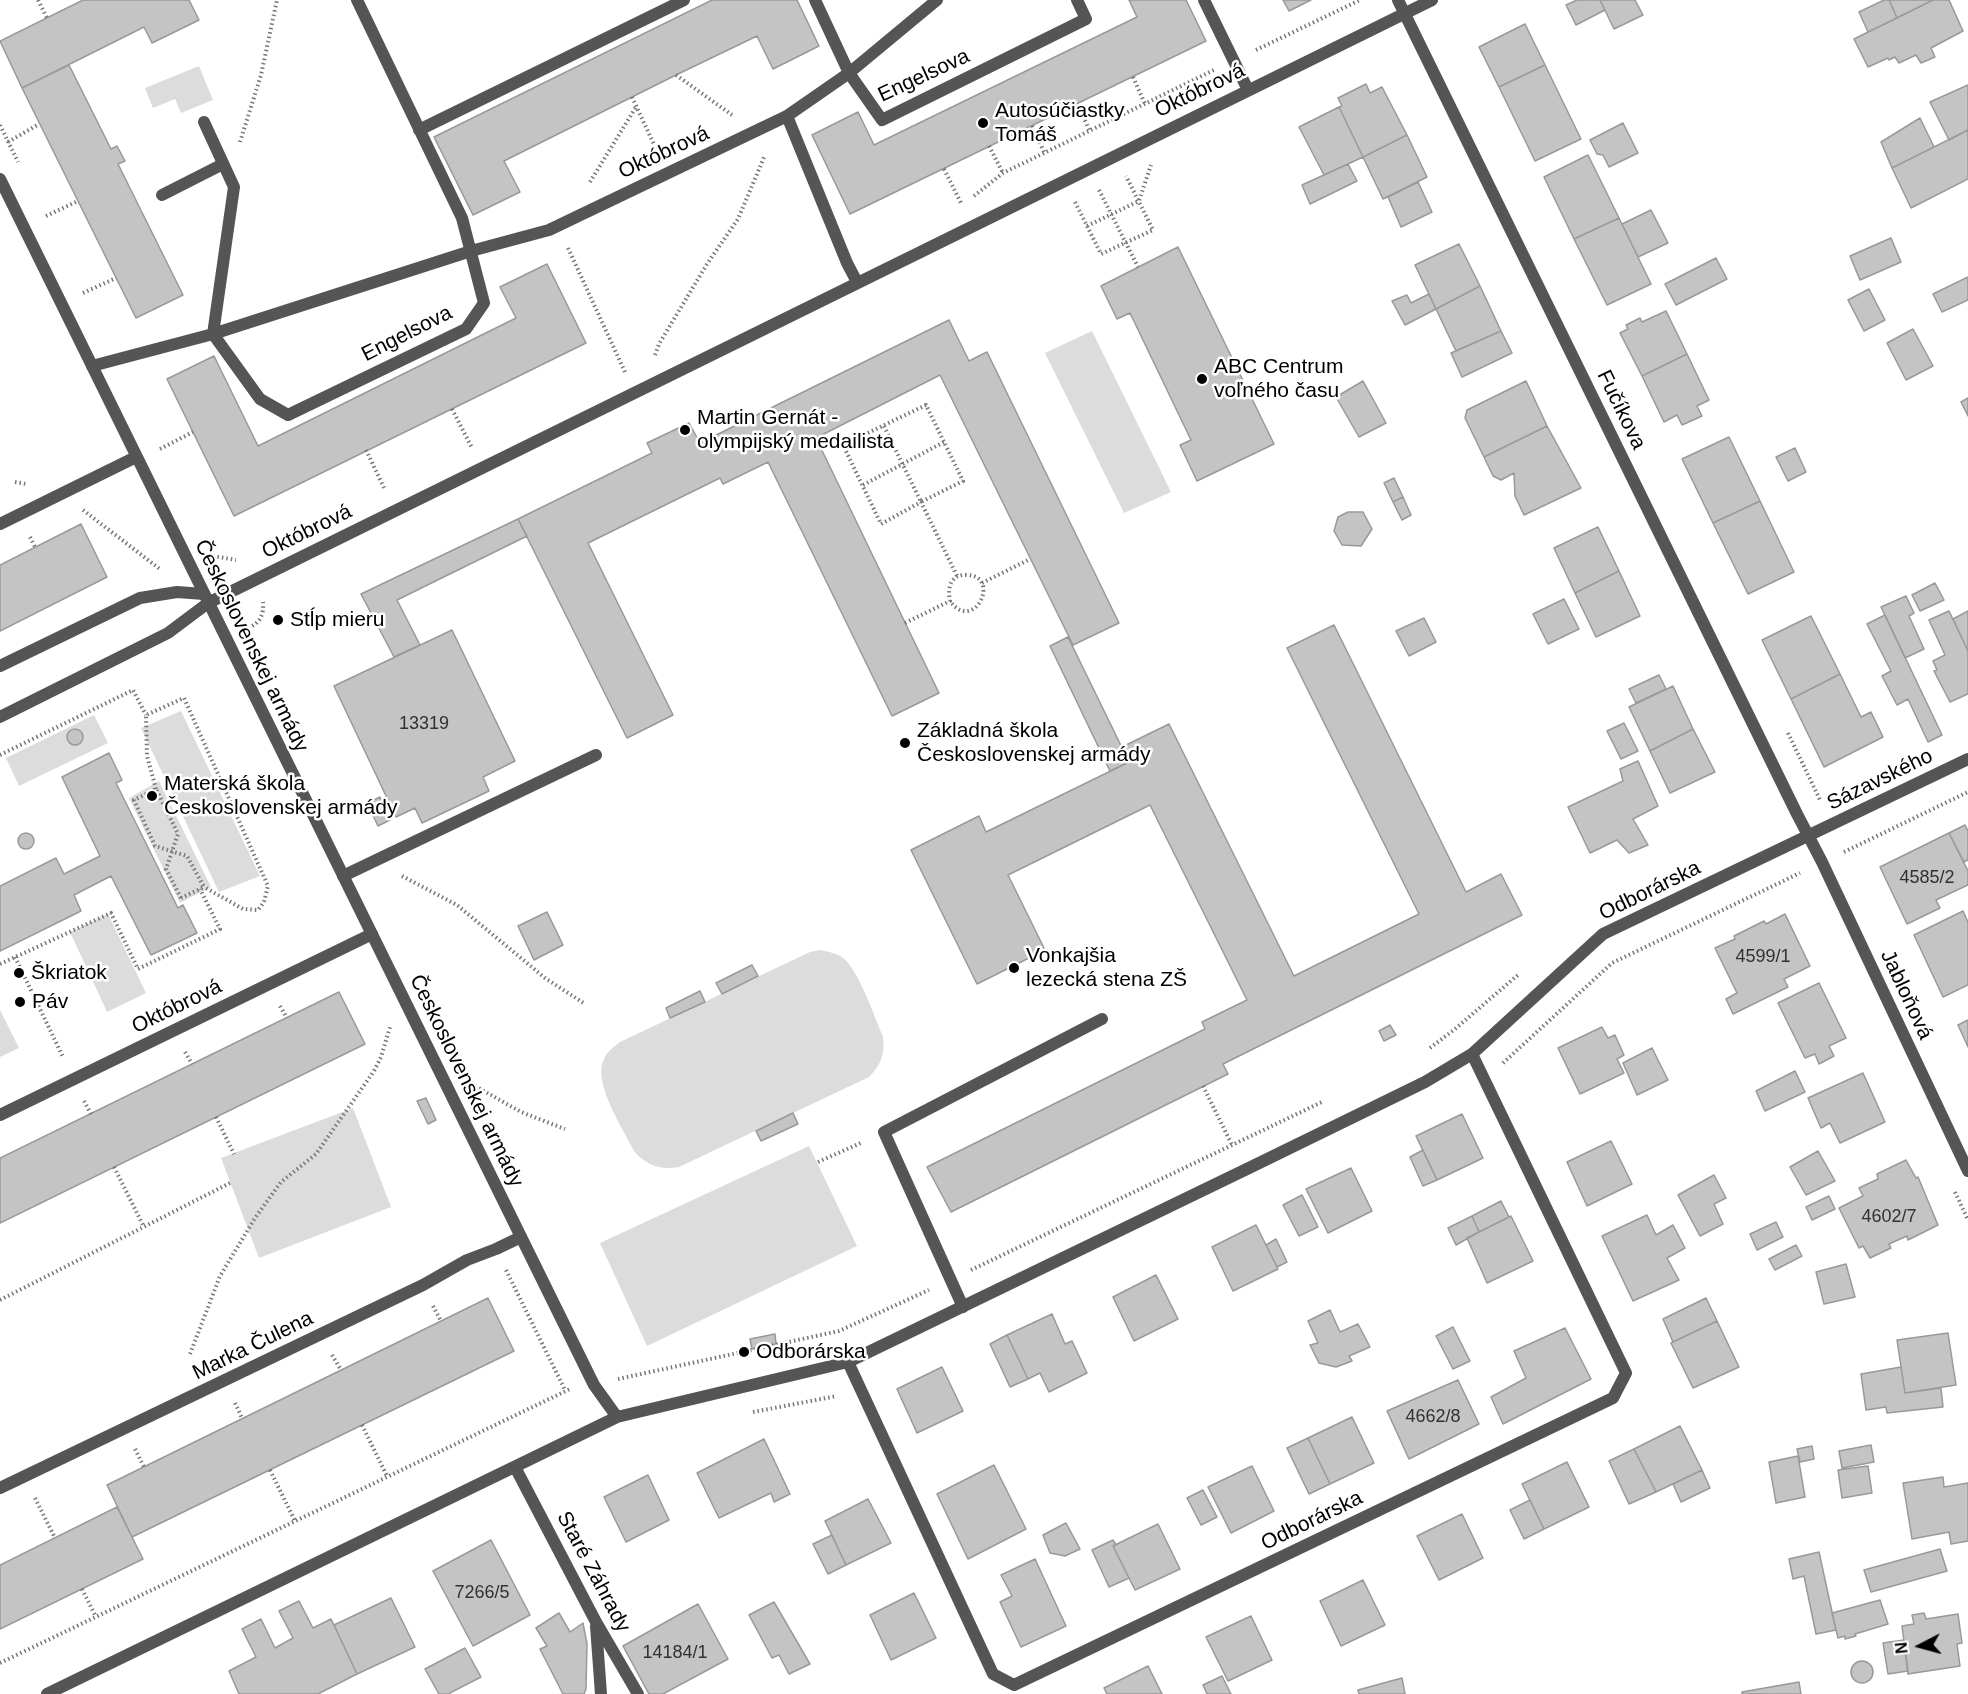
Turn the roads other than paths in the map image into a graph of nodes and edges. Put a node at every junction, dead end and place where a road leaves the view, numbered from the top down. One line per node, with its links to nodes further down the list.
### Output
1 (357, 0): 14 (street, Engelsova)
2 (684, 0): 14 (street)
3 (815, 0): 10 (street, Engelsova)
4 (938, 0): 10 (street, Októbrová)
5 (1077, 0): 10 (street, Engelsova)
6 (1204, 0): 11 (street)
7 (1398, 0): 9 (street, Fučíkova)
8 (1432, 0): 9 (street, Októbrová)
9 (1405, 14): 11 (street, Októbrová); 29 (street, Fučíkova)
10 (849, 73): 12 (street, Októbrová)
11 (1248, 90): 19 (street, Októbrová)
12 (783, 118): 18 (street, Októbrová); 19 (street)
13 (204, 122): 15 (street)
14 (419, 130): 18 (street, Engelsova)
15 (223, 164): 17 (street); 20 (street)
16 (0, 179): 21 (street, Československej armády)
17 (162, 195)
18 (471, 251): 20 (street, Októbrová); 20 (street, Engelsova)
19 (857, 282): 24 (street, Októbrová)
20 (213, 334): 21 (street)
21 (92, 366): 22 (street, Československej armády)
22 (136, 457): 23 (street); 24 (street, Československej armády)
23 (0, 524)
24 (206, 598): 25 (street, Októbrová); 26 (street, Októbrová); 30 (street, Československej armády)
25 (0, 666)
26 (0, 717)
27 (596, 755): 30 (street)
28 (1968, 759): 29 (street, Sázavského)
29 (1809, 836): 33 (street, Odborárska); 35 (street, Jabloňová)
30 (343, 876): 31 (street, Československej armády)
31 (372, 934): 34 (street, Októbrová); 36 (street, Československej armády)
32 (1102, 1019): 37 (street)
33 (1472, 1054): 37 (street, Odborárska); 38 (street, Odborárska)
34 (0, 1115)
35 (1968, 1171)
36 (521, 1237): 39 (street, Československej armády); 41 (street, Marka Čulena)
37 (963, 1307): 38 (street, Odborárska)
38 (848, 1362): 39 (street, Odborárska)
39 (617, 1417): 40 (street, Odborárska)
40 (515, 1467): 42 (street, Staré Záhrady); 43 (street)
41 (0, 1488)
42 (596, 1622): 44 (street); 45 (street, Staré Záhrady)
43 (47, 1694)
44 (600, 1694)
45 (638, 1694)

